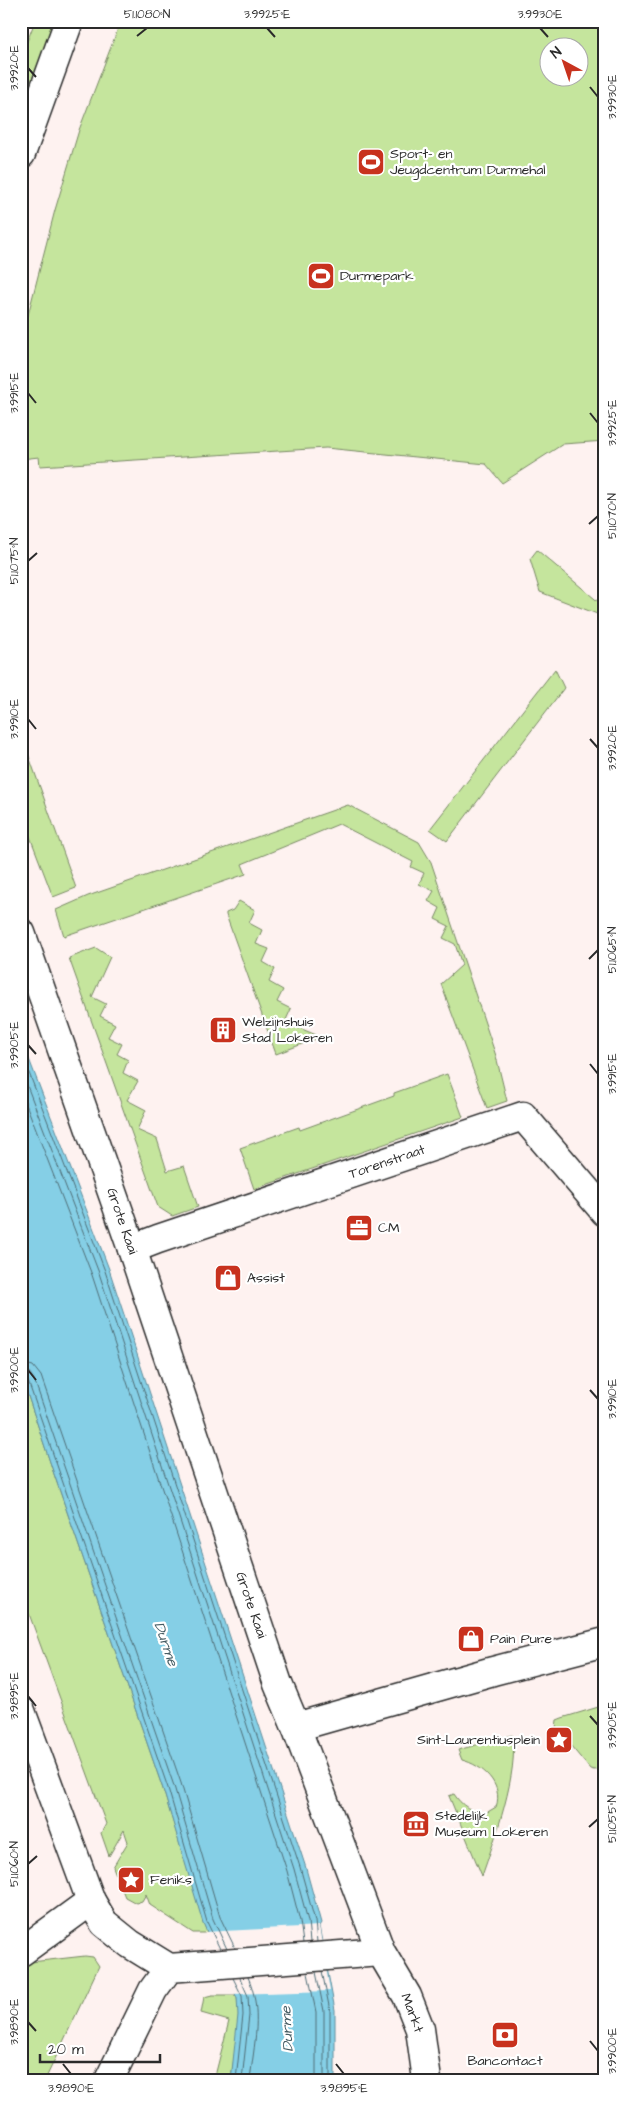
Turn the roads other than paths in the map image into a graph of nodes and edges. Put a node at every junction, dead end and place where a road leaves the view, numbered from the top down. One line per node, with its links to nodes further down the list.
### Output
1 (69, 21): 2 (street)
2 (21, 154)
3 (21, 933): 5 (street, Grote Kaai)
4 (605, 1212): 5 (street, Torenstraat)
5 (132, 1249): 8 (street, Grote Kaai)
6 (605, 1642): 8 (street)
7 (21, 1711): 9 (street)
8 (296, 1727): 11 (street, Grote Kaai)
9 (91, 1901): 10 (street); 12 (street)
10 (21, 1952)
11 (381, 1952): 12 (street); 14 (street, Markt)
12 (169, 1968): 13 (street)
13 (109, 2080)
14 (427, 2080)

